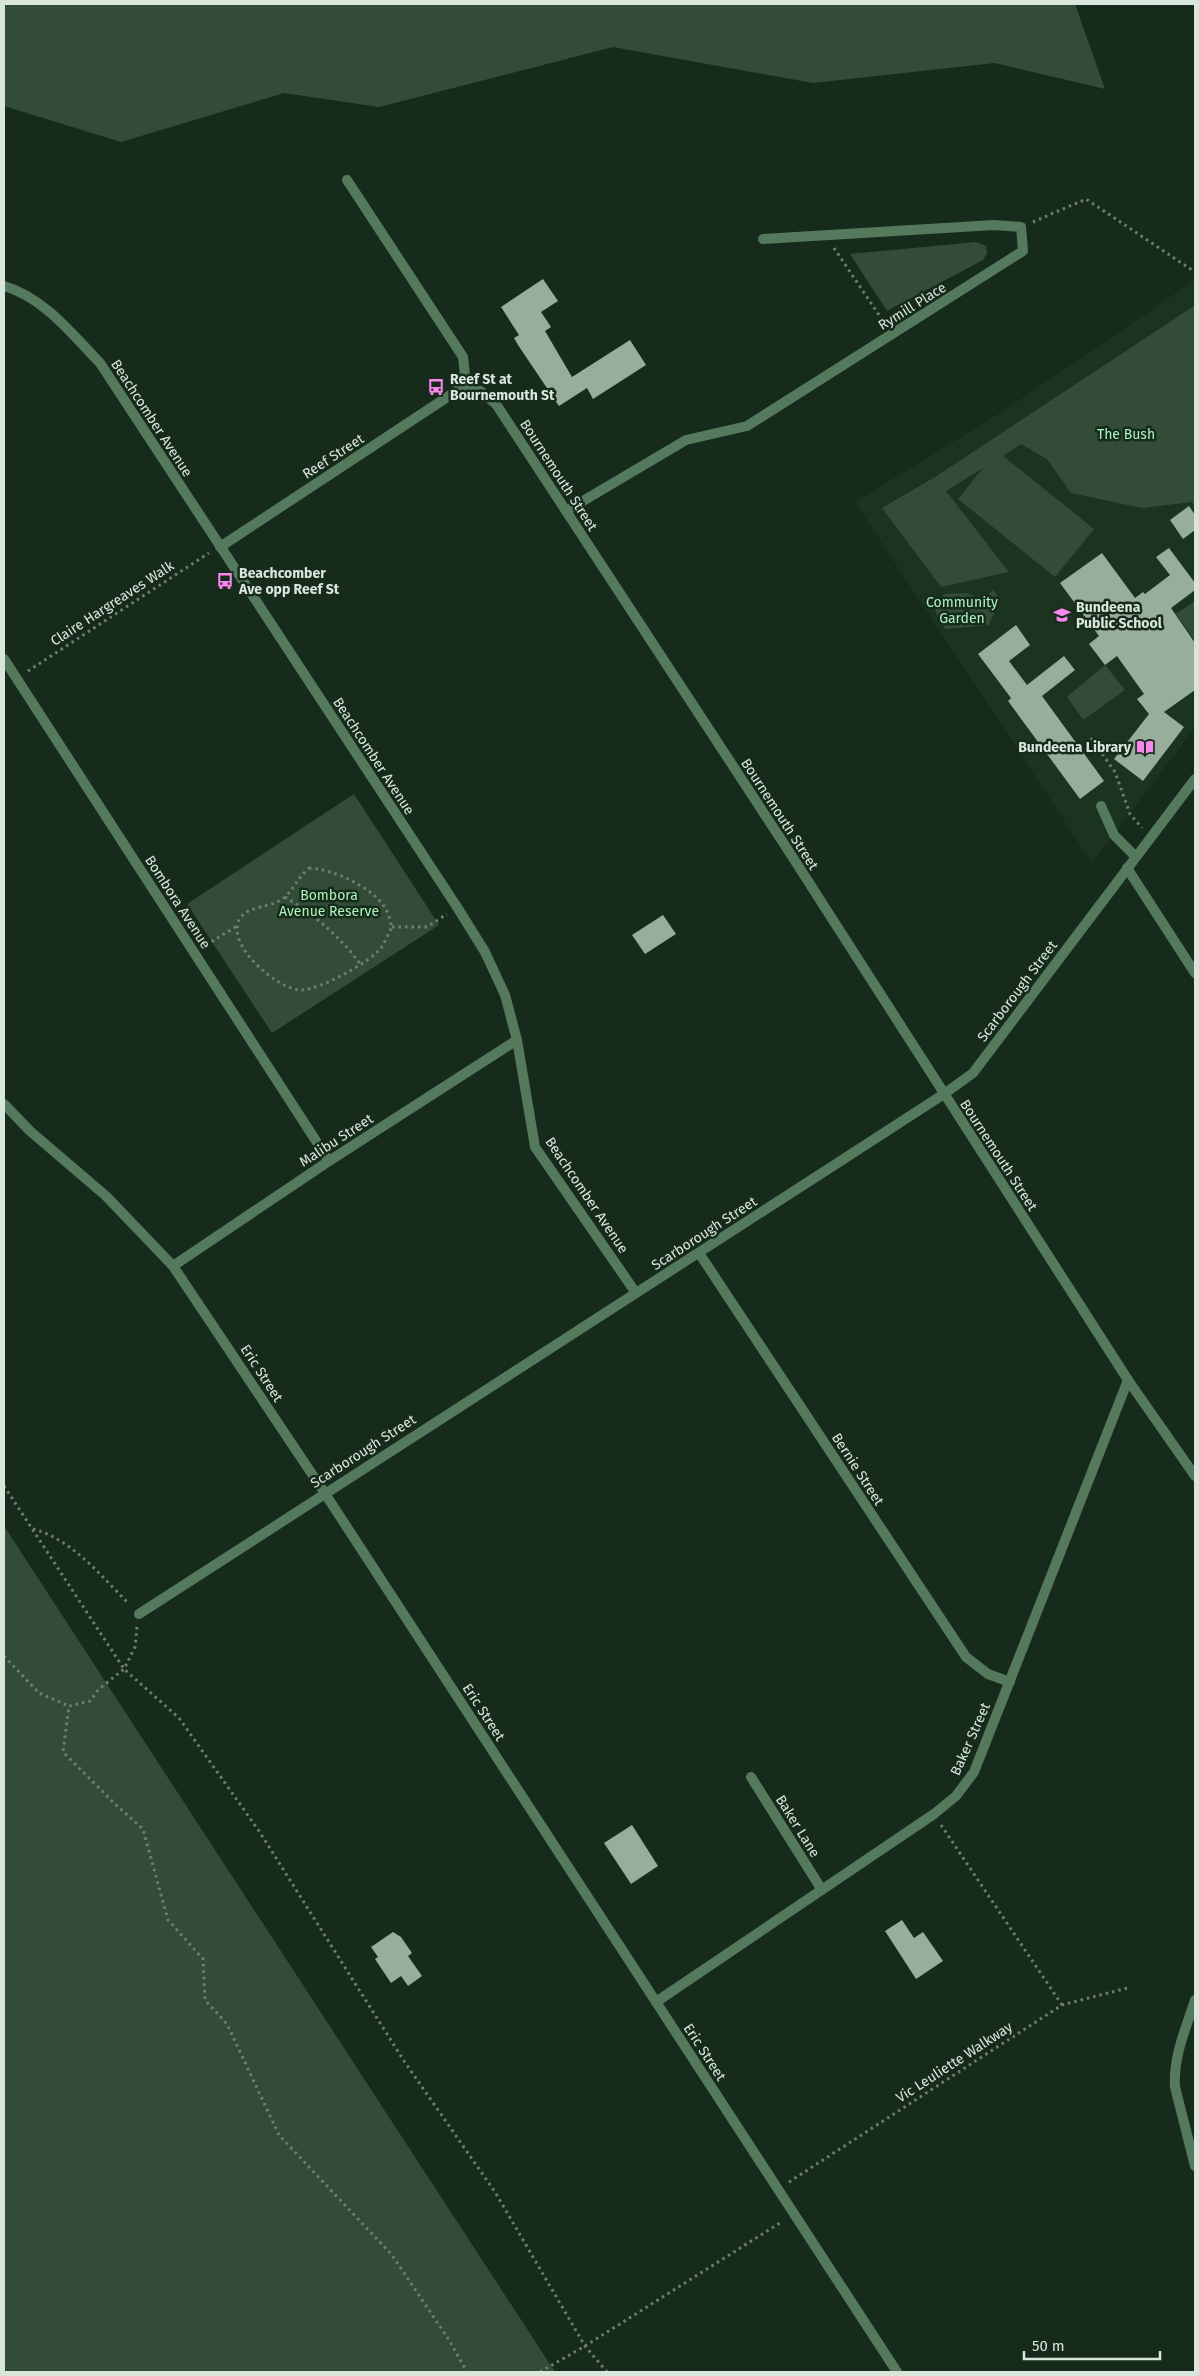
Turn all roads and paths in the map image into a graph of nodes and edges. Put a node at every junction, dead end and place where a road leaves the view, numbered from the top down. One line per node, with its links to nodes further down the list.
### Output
1 (347, 180): 8 (street)
2 (1037, 220): 5 (path)
3 (826, 235): 4 (street, Rymill Place); 7 (path); 7 (street, Rymill Place)
4 (763, 238)
5 (1195, 272)
6 (4, 286): 10 (street, Beachcomber Avenue)
7 (892, 334): 9 (street, Rymill Place)
8 (461, 388): 9 (street, Bournemouth Street); 10 (street, Reef Street)
9 (566, 511): 27 (street, Bournemouth Street)
10 (220, 546): 12 (path, Claire Hargreaves Walk); 20 (street, Beachcomber Avenue)
11 (4, 658): 12 (street, Bombora Avenue)
12 (17, 679): 23 (street, Bombora Avenue)
13 (1091, 738): 16 (path)
14 (1195, 779): 17 (street, Scarborough Street)
15 (1101, 806): 17 (street)
16 (1141, 827)
17 (1136, 856): 18 (street, Scarborough Street)
18 (1127, 868): 25 (street); 27 (street, Scarborough Street)
19 (285, 897): 21 (path); 22 (path); 24 (path)
20 (457, 907): 22 (path); 26 (street, Beachcomber Avenue)
21 (237, 926): 23 (path); 24 (path)
22 (392, 927): 24 (path)
23 (194, 953): 29 (street, Bombora Avenue)
24 (360, 964)
25 (1195, 974)
26 (517, 1040): 29 (street, Malibu Street); 32 (street, Beachcomber Avenue)
27 (944, 1094): 30 (street, Scarborough Street); 33 (street, Bournemouth Street)
28 (4, 1104): 31 (street, Eric Street)
29 (329, 1161): 31 (street, Malibu Street)
30 (699, 1253): 32 (street, Scarborough Street); 41 (street, Bernie Street)
31 (173, 1266): 36 (street, Eric Street)
32 (636, 1293): 36 (street, Scarborough Street)
33 (1128, 1380): 34 (street, Bournemouth Street); 41 (street, Baker Street)
34 (1195, 1476)
35 (4, 1486): 37 (path)
36 (324, 1492): 38 (street, Scarborough Street); 48 (street, Eric Street)
37 (32, 1529): 38 (path); 40 (path)
38 (139, 1614): 40 (path)
39 (4, 1656): 42 (path)
40 (124, 1669): 42 (path); 53 (path)
41 (1010, 1682): 44 (street, Baker Street)
42 (69, 1706): 54 (path)
43 (751, 1777): 45 (street, Baker Lane)
44 (934, 1814): 45 (street, Baker Street); 49 (path)
45 (822, 1890): 48 (street, Baker Street)
46 (1131, 1987): 49 (path, Vic Leuliette Walkway)
47 (1195, 2000): 50 (street)
48 (656, 2002): 52 (street, Eric Street)
49 (1062, 2005): 51 (path, Vic Leuliette Walkway)
50 (1195, 2166)
51 (797, 2176)
52 (794, 2214): 53 (path); 57 (street, Eric Street)
53 (586, 2346): 55 (path); 56 (path)
54 (467, 2372)
55 (540, 2372)
56 (607, 2372)
57 (897, 2372)

